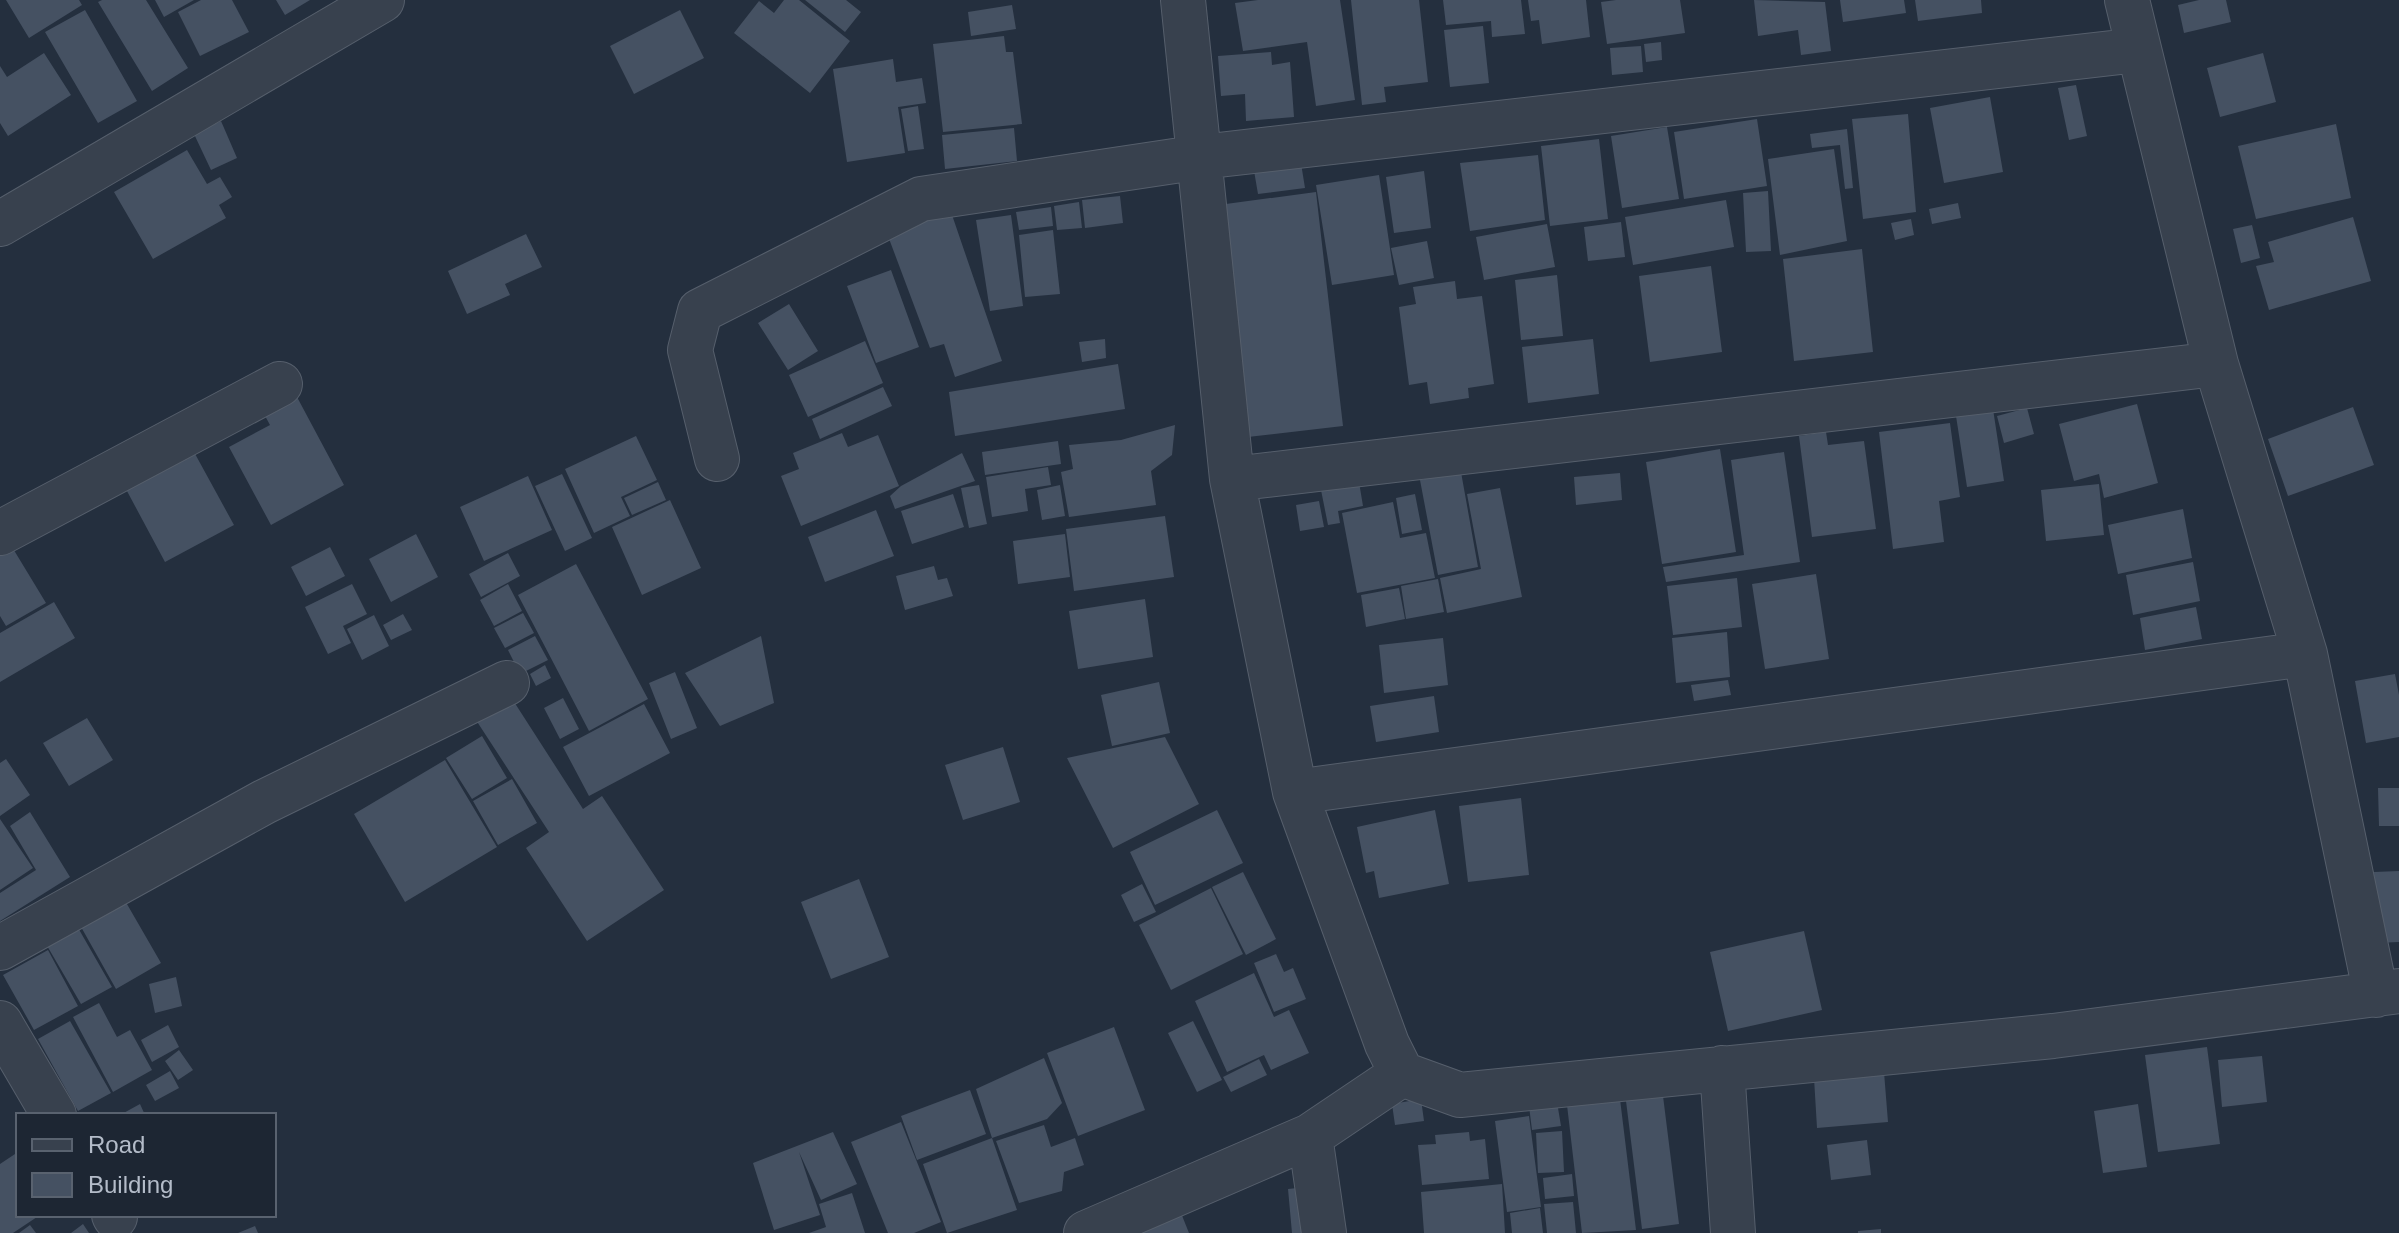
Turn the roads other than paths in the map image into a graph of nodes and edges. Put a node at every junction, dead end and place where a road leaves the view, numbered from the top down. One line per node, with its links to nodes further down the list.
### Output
1 (382, 0): 6 (street)
2 (1183, 0): 5 (street)
3 (2127, 0): 4 (street)
4 (2138, 50): 5 (street); 7 (street)
5 (1201, 157): 9 (street); 10 (street)
6 (0, 224)
7 (2216, 364): 10 (street); 12 (street)
8 (280, 384): 11 (street)
9 (717, 459)
10 (1232, 479): 14 (street)
11 (0, 533)
12 (2305, 654): 14 (street); 16 (street)
13 (507, 683): 15 (street)
14 (1295, 792): 19 (street)
15 (0, 948)
16 (2387, 993): 18 (street)
17 (0, 1023): 20 (street)
18 (1722, 1068): 19 (street); 24 (street)
19 (1402, 1074): 21 (street)
20 (53, 1113)
21 (1310, 1136): 22 (street); 23 (street)
22 (1086, 1233)
23 (1324, 1233)
24 (1733, 1233)

